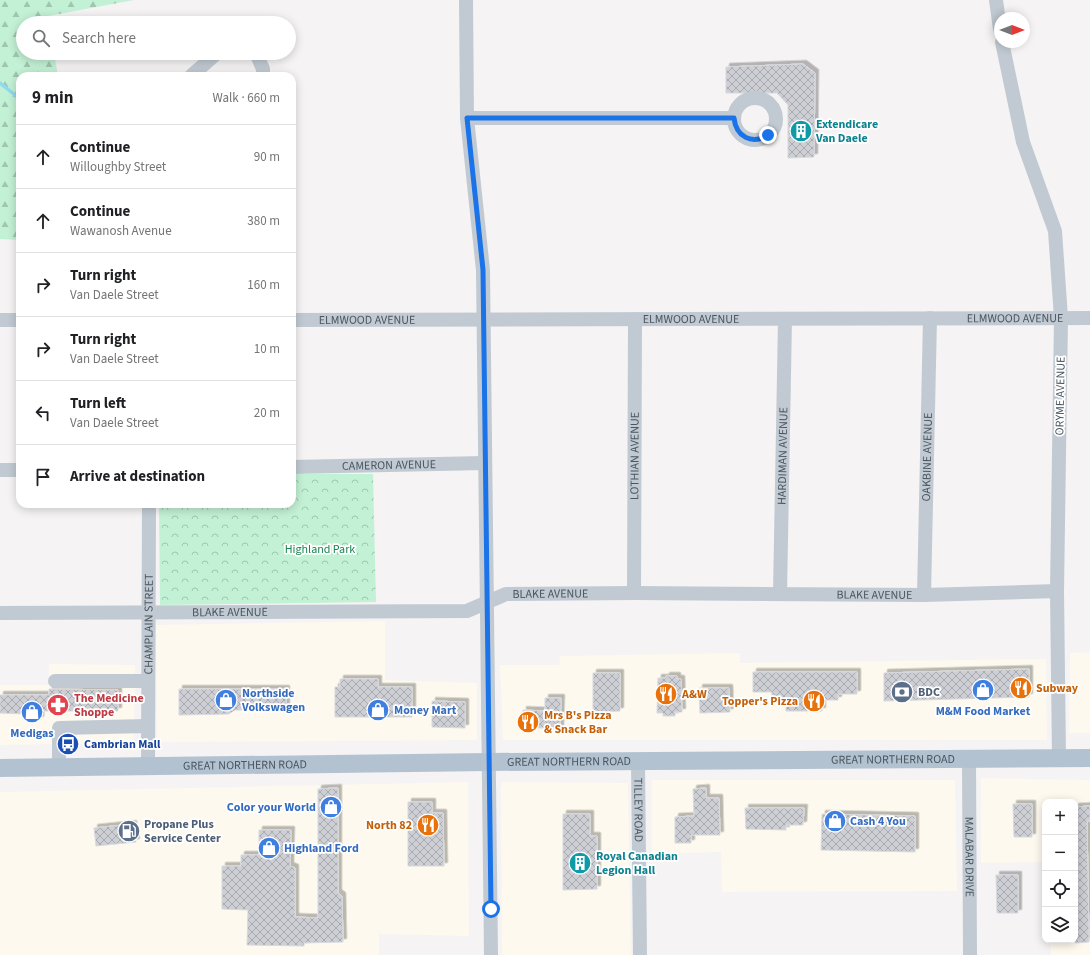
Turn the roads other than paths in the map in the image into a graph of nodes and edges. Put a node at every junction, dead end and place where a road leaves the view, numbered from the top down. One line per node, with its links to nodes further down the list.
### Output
1 (466, 0): 9 (street)
2 (996, 0): 3 (street)
3 (998, 12)
4 (1003, 48): 12 (street, ORYME AVENUE)
5 (209, 60): 7 (street)
6 (259, 60): 8 (street)
7 (196, 72)
8 (263, 72)
9 (467, 118): 10 (street); 14 (street)
10 (734, 118)
11 (930, 318): 12 (street, ELMWOOD AVENUE); 16 (street, ELMWOOD AVENUE); 28 (street, OAKBINE AVENUE)
12 (1061, 318): 13 (street, ELMWOOD AVENUE); 25 (street, ORYME AVENUE)
13 (1090, 318)
14 (483, 319): 15 (street, ELMWOOD AVENUE); 19 (street, ELMWOOD AVENUE); 20 (street)
15 (635, 319): 16 (street, ELMWOOD AVENUE); 26 (street, LOTHIAN AVENUE)
16 (785, 319): 27 (street, HARDIMAN AVENUE)
17 (0, 320): 18 (street)
18 (16, 320)
19 (296, 320)
20 (485, 463): 21 (street, CAMERON AVENUE); 29 (street)
21 (296, 467)
22 (0, 470): 23 (street)
23 (16, 470)
24 (149, 508): 30 (street, CHAMPLAIN STREET)
25 (1057, 591): 28 (street, BLAKE AVENUE); 36 (street, ORYME AVENUE)
26 (634, 593): 27 (street, BLAKE AVENUE); 29 (street, BLAKE AVENUE)
27 (780, 594): 28 (street, BLAKE AVENUE)
28 (924, 595)
29 (488, 602): 30 (street, BLAKE AVENUE); 38 (street)
30 (148, 612): 31 (street, BLAKE AVENUE); 33 (street, CHAMPLAIN STREET)
31 (0, 613)
32 (55, 681): 33 (street)
33 (148, 681): 34 (street, CHAMPLAIN STREET)
34 (148, 726): 40 (street); 41 (street, CHAMPLAIN STREET)
35 (1090, 758): 36 (main road, GREAT NORTHERN ROAD)
36 (1059, 759): 37 (main road, GREAT NORTHERN ROAD)
37 (969, 760): 39 (main road, GREAT NORTHERN ROAD); 45 (street, MALABAR DRIVE)
38 (490, 762): 39 (main road, GREAT NORTHERN ROAD); 41 (main road, GREAT NORTHERN ROAD); 43 (street)
39 (638, 762): 44 (street, TILLEY ROAD)
40 (59, 767): 41 (main road, GREAT NORTHERN ROAD); 42 (main road, GREAT NORTHERN ROAD)
41 (148, 767)
42 (0, 768)
43 (491, 955)
44 (640, 955)
45 (970, 955)

